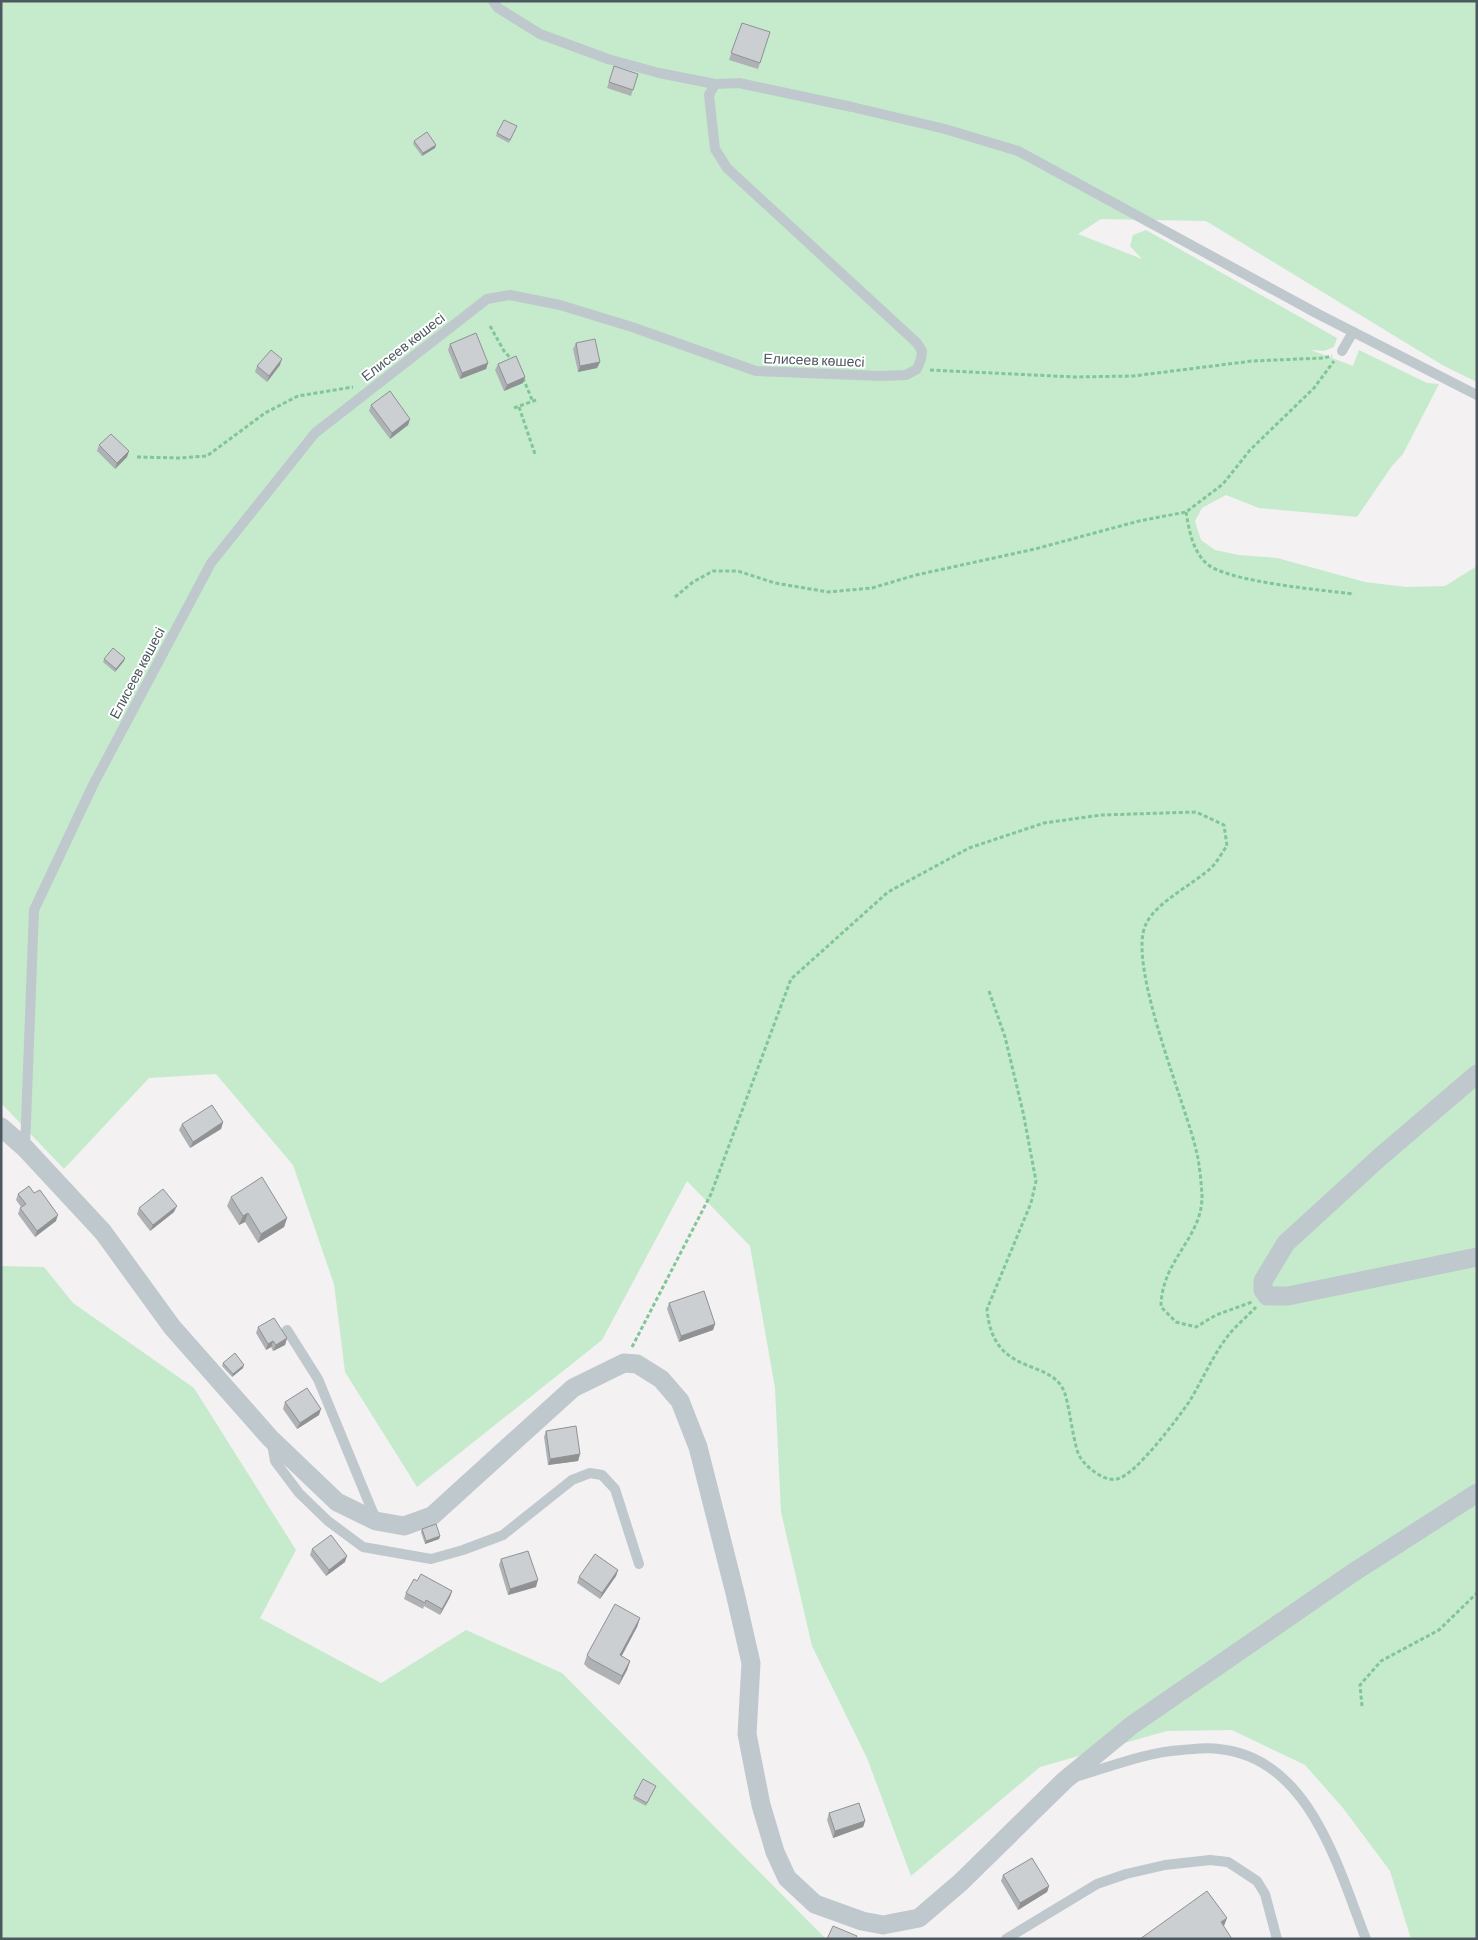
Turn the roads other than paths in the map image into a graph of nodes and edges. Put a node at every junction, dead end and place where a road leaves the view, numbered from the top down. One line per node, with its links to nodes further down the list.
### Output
1 (493, 1): 2 (lane)
2 (715, 84): 3 (lane); 8 (lane, Елисеев көшесі)
3 (1353, 332): 4 (lane); 5 (lane)
4 (1342, 350)
5 (1477, 395)
6 (1477, 1074): 9 (street)
7 (1, 1127): 8 (street)
8 (25, 1148): 11 (street)
9 (1477, 1257)
10 (287, 1330): 13 (lane)
11 (270, 1438): 13 (street); 14 (lane)
12 (1477, 1493): 15 (street)
13 (376, 1521): 16 (street)
14 (639, 1564)
15 (1065, 1780): 16 (street); 19 (lane)
16 (883, 1932)
17 (1006, 1939): 18 (lane)
18 (1277, 1939)
19 (1366, 1939)

